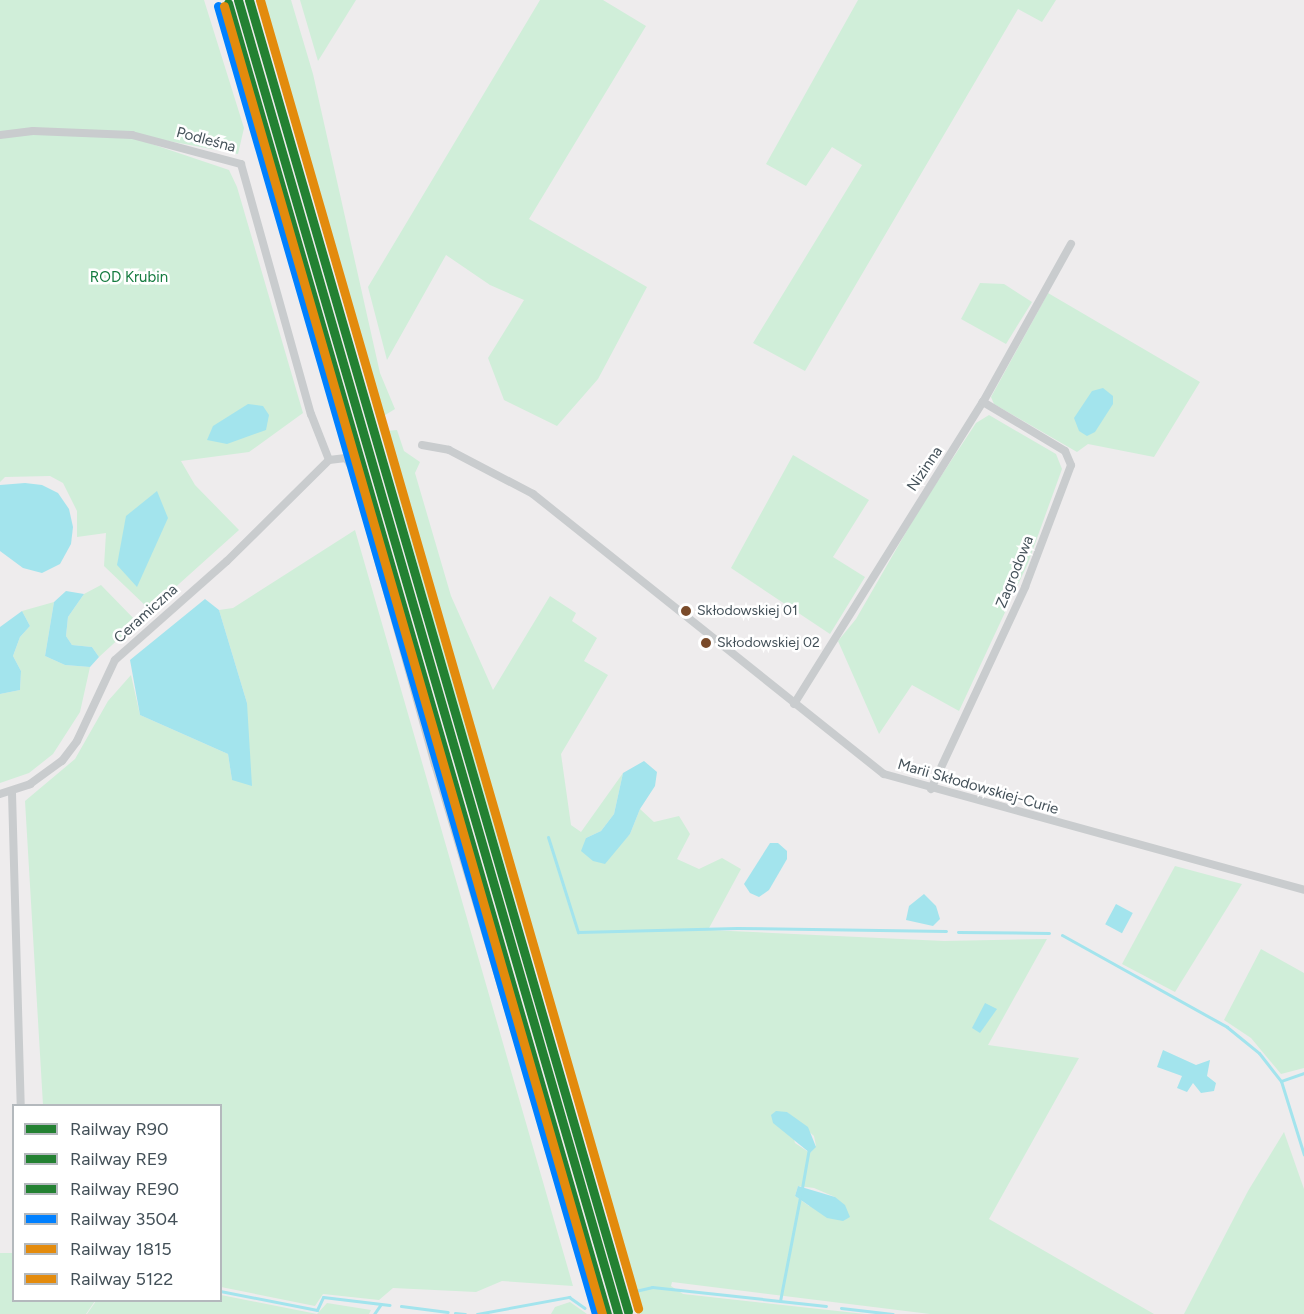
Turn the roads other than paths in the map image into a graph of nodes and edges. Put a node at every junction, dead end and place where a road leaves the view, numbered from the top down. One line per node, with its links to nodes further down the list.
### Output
1 (0, 135): 5 (street, Podleśna)
2 (1071, 244): 3 (street, Nizinna)
3 (983, 402): 6 (street, Nizinna); 7 (street, Zagrodowa)
4 (422, 446): 6 (street, Marii Skłodowskiej-Curie)
5 (329, 460): 8 (street, Ceramiczna); 12 (street)
6 (794, 705): 7 (street, Marii Skłodowskiej-Curie)
7 (931, 789): 10 (street, Marii Skłodowskiej-Curie)
8 (12, 793): 9 (street, Ceramiczna); 11 (street)
9 (0, 794)
10 (1304, 890)
11 (21, 1104)
12 (599, 1314)

